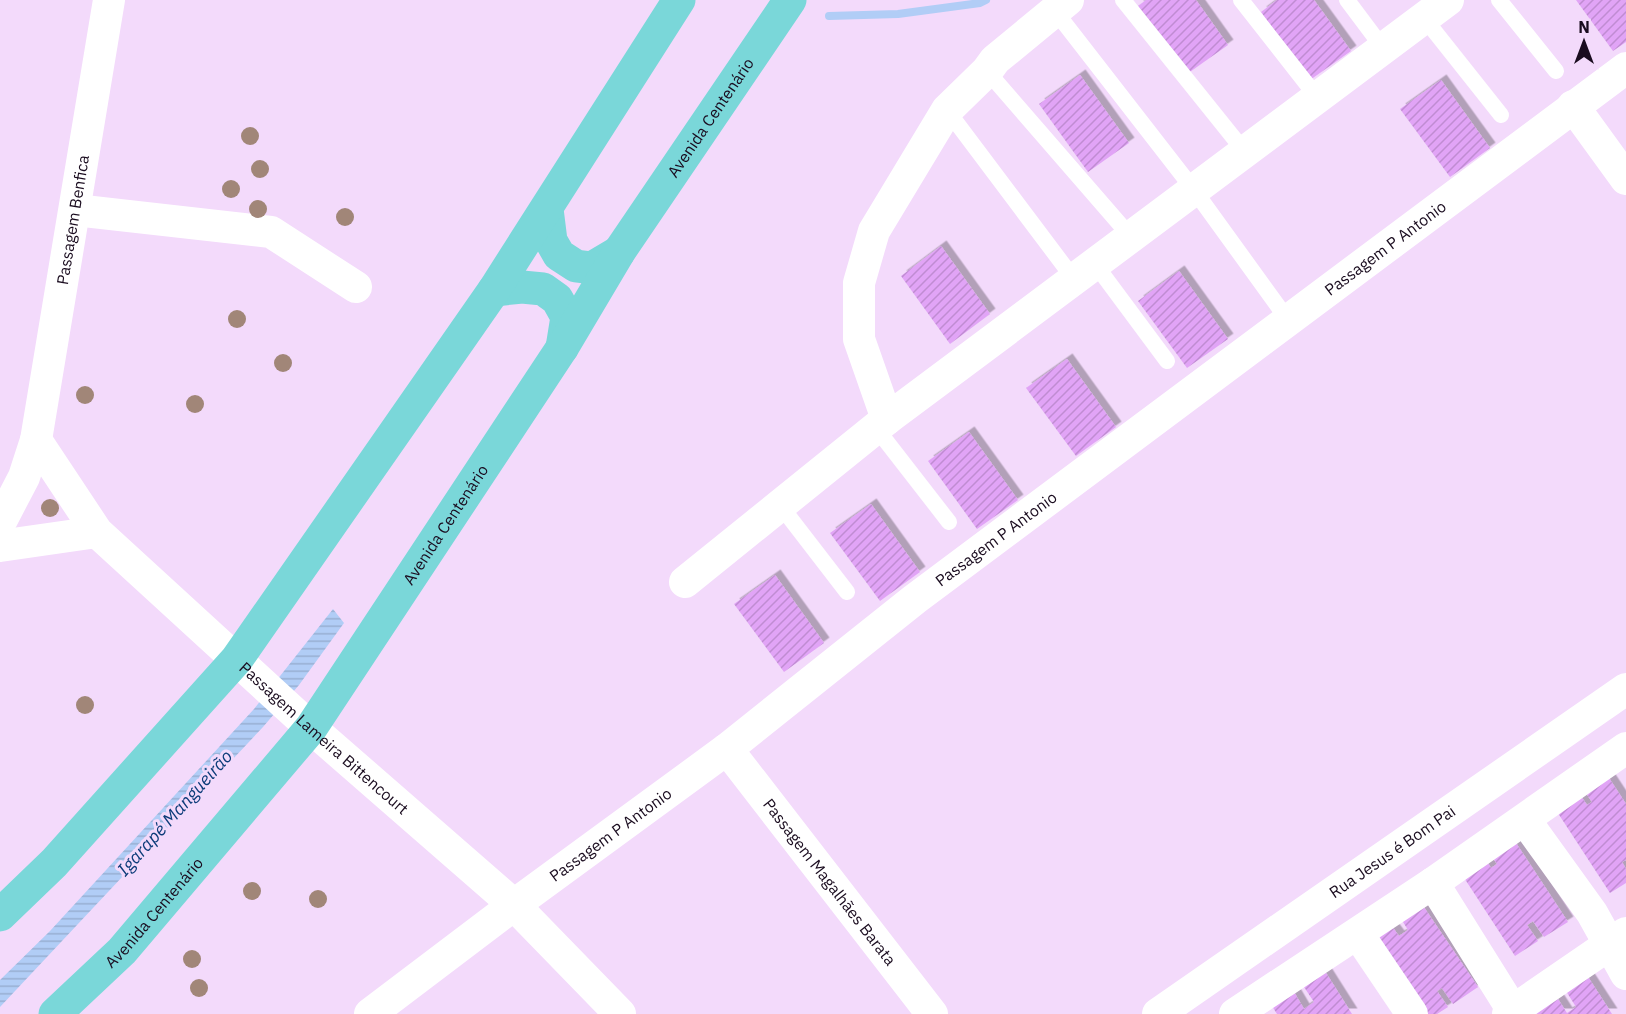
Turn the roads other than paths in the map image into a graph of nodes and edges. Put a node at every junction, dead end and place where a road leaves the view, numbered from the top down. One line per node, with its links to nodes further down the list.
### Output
1 (109, 0): 24 (street, Passagem Benfica)
2 (679, 0): 23 (main road)
3 (781, 0): 12 (main road)
4 (790, 0): 12 (main road, Avenida Centenário)
5 (1123, 0): 20 (lane)
6 (1241, 0): 16 (lane)
7 (1347, 0): 11 (lane)
8 (1499, 0): 15 (lane)
9 (1061, 6): 14 (street); 22 (lane)
10 (1436, 9): 11 (street); 19 (lane)
11 (1383, 48): 16 (street)
12 (750, 57): 26 (main road, Avenida Centenário)
13 (1626, 68): 17 (street, Passagem P Antonio)
14 (987, 71): 18 (street); 25 (lane)
15 (1556, 71)
16 (1317, 98): 20 (street)
17 (1573, 106): 21 (street); 30 (street, Passagem P Antonio)
18 (947, 110): 27 (lane); 33 (street)
19 (1501, 115)
20 (1245, 152): 22 (street)
21 (1626, 179)
22 (1194, 190): 25 (street); 30 (lane)
23 (547, 209): 26 (main road); 29 (main road)
24 (75, 210): 28 (street); 34 (street, Passagem Benfica)
25 (1131, 237): 27 (street)
26 (619, 252): 31 (main road, Avenida Centenário)
27 (1085, 271): 32 (lane); 33 (street)
28 (356, 286)
29 (494, 290): 31 (main road); 42 (main road)
30 (1288, 320): 45 (street, Passagem P Antonio)
31 (561, 348): 44 (main road, Avenida Centenário)
32 (1167, 361)
33 (882, 424): 35 (street); 36 (lane)
34 (36, 440): 37 (street, Passagem Benfica); 38 (street)
35 (780, 505): 40 (street); 41 (lane)
36 (949, 522)
37 (0, 523)
38 (97, 532): 39 (street); 42 (street, Passagem Lameira Bittencourt)
39 (0, 546)
40 (685, 582)
41 (847, 592)
42 (243, 666): 44 (street, Passagem Lameira Bittencourt); 50 (main road)
43 (1626, 689): 60 (street, Rua Jesus é Bom Pai)
44 (306, 723): 49 (street, Passagem Lameira Bittencourt); 56 (main road, Avenida Centenário)
45 (728, 749): 49 (street, Passagem P Antonio); 59 (street, Passagem Magalhães Barata)
46 (1622, 759): 47 (street)
47 (1525, 820): 48 (street); 52 (street)
48 (1433, 883): 51 (street); 55 (street)
49 (514, 905): 57 (street, Passagem P Antonio); 58 (street, Passagem Lameira Bittencourt)
50 (0, 915)
51 (1358, 934): 54 (street); 61 (street)
52 (1618, 938): 53 (street); 55 (street)
53 (1626, 974)
54 (1250, 1010)
55 (1512, 1013)
56 (55, 1014)
57 (370, 1014)
58 (620, 1014)
59 (932, 1014)
60 (1158, 1014)
61 (1412, 1014)

